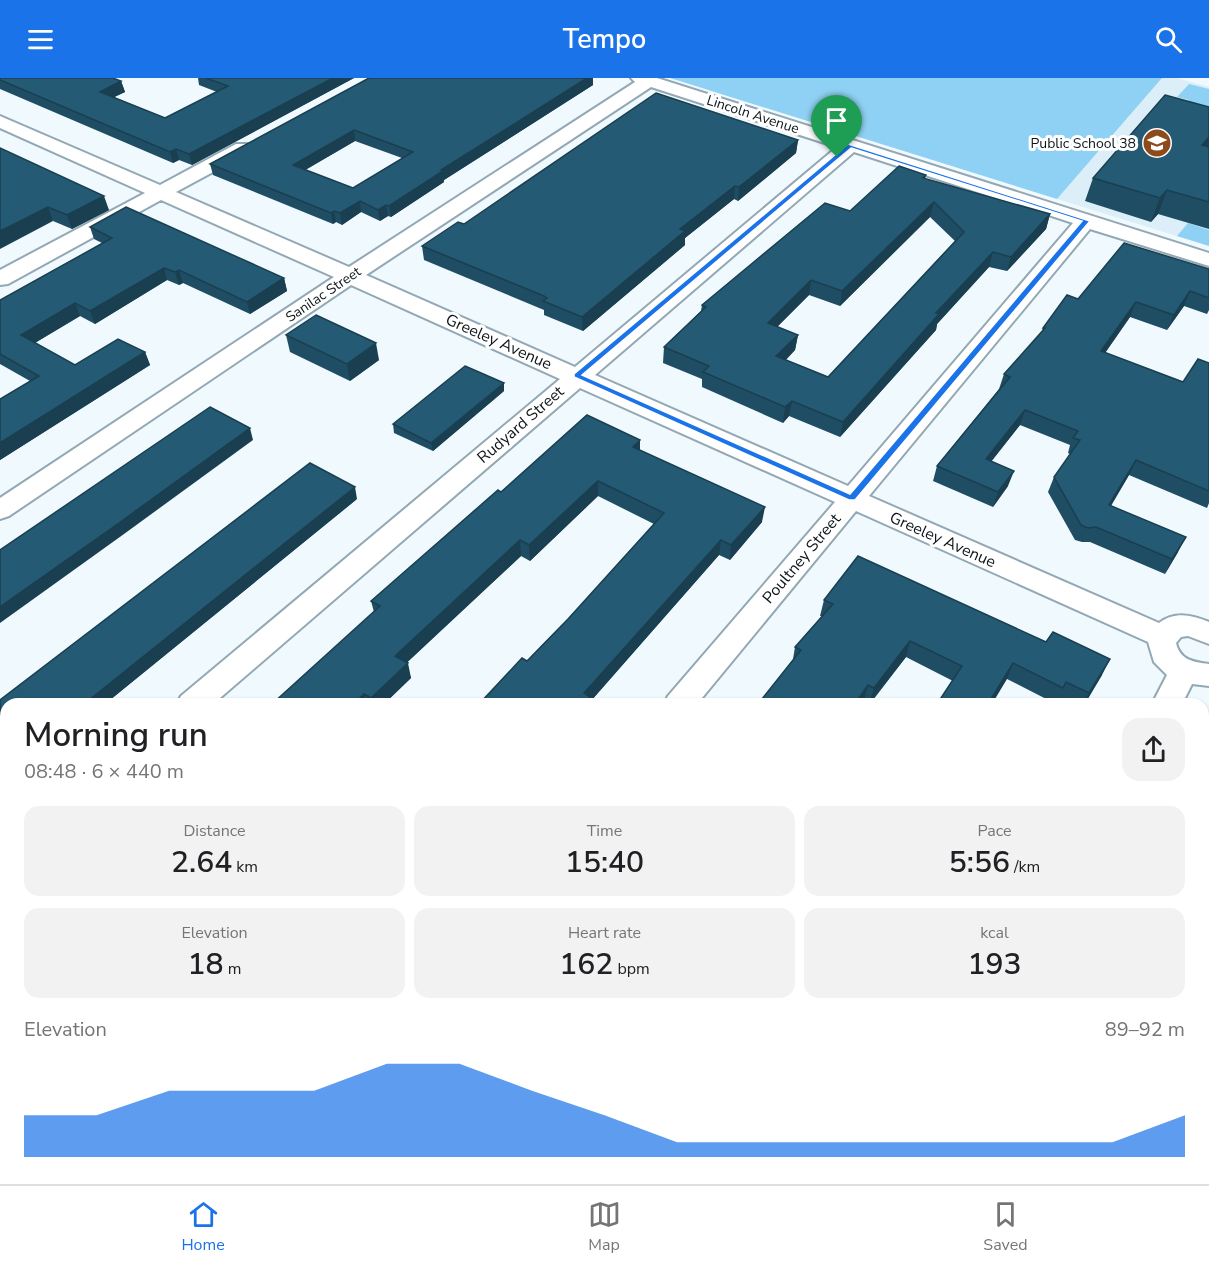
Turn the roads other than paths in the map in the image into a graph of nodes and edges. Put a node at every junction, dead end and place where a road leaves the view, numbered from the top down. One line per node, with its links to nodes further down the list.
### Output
1 (644, 79): 4 (street, Lincoln Avenue); 8 (street, Sanilac Street)
2 (0, 121): 5 (street, Greeley Avenue)
3 (260, 139): 5 (street)
4 (850, 146): 6 (street, Lincoln Avenue); 10 (street, Rudyard Street)
5 (162, 192): 8 (street, Greeley Avenue); 9 (street)
6 (1086, 221): 7 (street, Lincoln Avenue); 11 (street, Poultney Street)
7 (1209, 260)
8 (351, 275): 10 (street, Greeley Avenue); 12 (street, Sanilac Street)
9 (0, 279)
10 (577, 376): 11 (street, Greeley Avenue); 16 (street, Rudyard Street)
11 (852, 498): 14 (street, Greeley Avenue); 17 (street, Poultney Street)
12 (0, 510)
13 (1208, 630): 14 (street)
14 (1162, 636): 15 (street)
15 (1197, 673): 18 (street)
16 (199, 698)
17 (684, 698)
18 (1173, 698)

